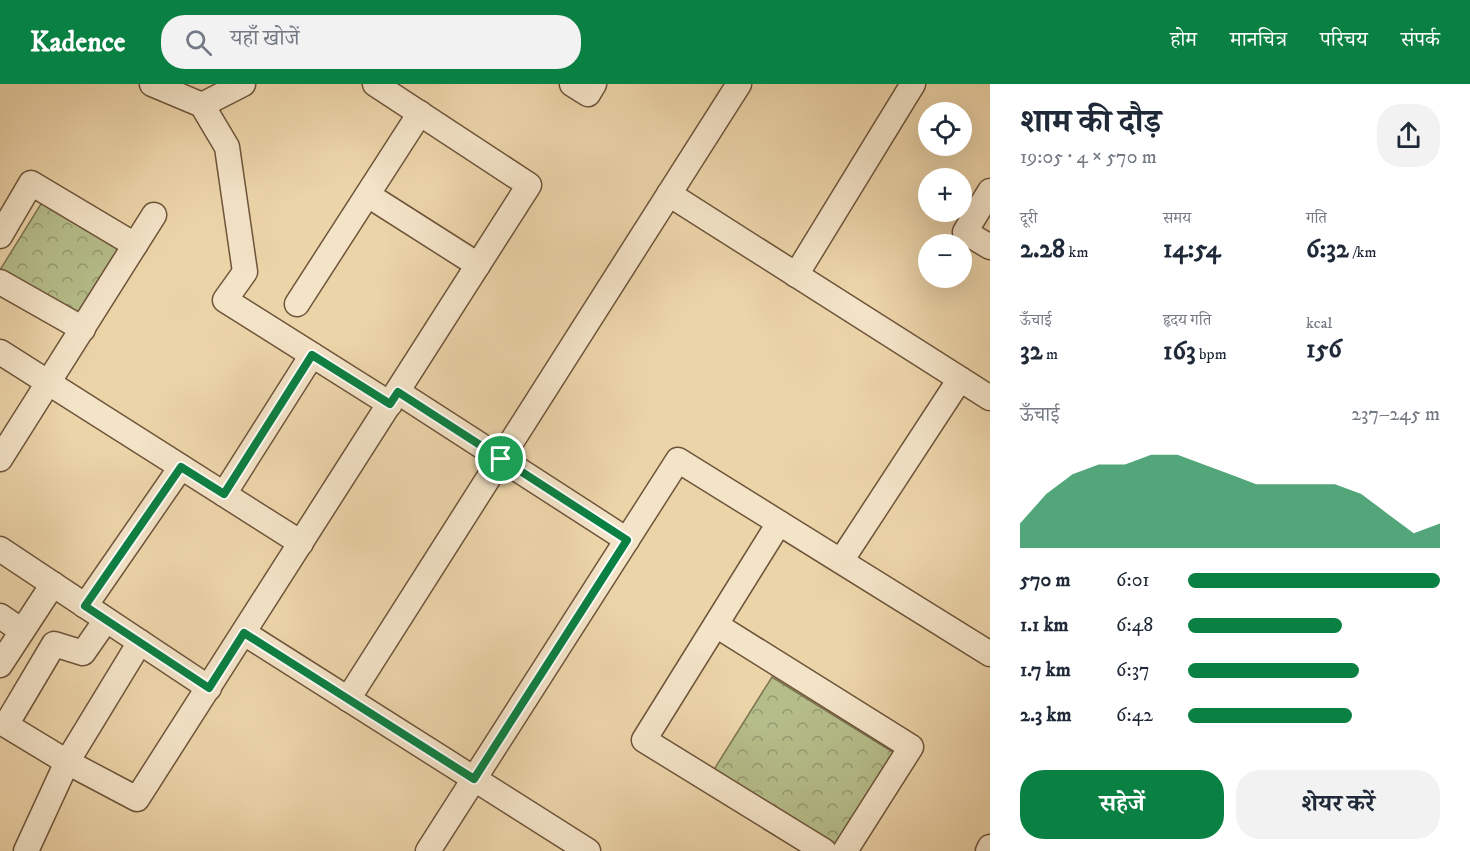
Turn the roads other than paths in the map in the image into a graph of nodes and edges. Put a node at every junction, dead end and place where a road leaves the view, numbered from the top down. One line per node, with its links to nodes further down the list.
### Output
1 (152, 84): 8 (street)
2 (243, 84): 8 (street)
3 (375, 84): 9 (street)
4 (572, 84): 5 (street)
5 (594, 84)
6 (739, 84): 11 (street)
7 (913, 84): 18 (street)
8 (202, 105): 23 (street)
9 (420, 113): 12 (street); 17 (street)
10 (990, 191): 16 (street)
11 (669, 194): 18 (street); 29 (street)
12 (368, 195): 17 (street); 20 (street)
13 (154, 215): 15 (street)
14 (0, 236): 15 (street)
15 (135, 245): 21 (street)
16 (990, 247)
17 (478, 265): 26 (street)
18 (796, 275): 24 (street)
19 (0, 282): 21 (street)
20 (297, 304)
21 (83, 329): 25 (street)
22 (0, 352): 25 (street)
23 (312, 355): 26 (street); 31 (street)
24 (960, 379): 27 (street); 36 (street)
25 (50, 384): 28 (street); 30 (street)
26 (394, 398): 29 (street); 34 (street)
27 (990, 398)
28 (0, 459)
29 (501, 459): 33 (street); 48 (street)
30 (181, 467): 31 (street); 38 (street)
31 (224, 494): 34 (street)
32 (779, 523): 33 (street); 36 (street); 41 (street)
33 (627, 540): 50 (street)
34 (301, 543): 43 (street)
35 (0, 549): 37 (street)
36 (841, 561): 45 (street)
37 (53, 584): 38 (street); 42 (street)
38 (85, 606): 40 (street)
39 (0, 616): 42 (street)
40 (106, 620): 44 (street); 49 (street)
41 (716, 625): 54 (street); 55 (street)
42 (22, 631): 46 (street)
43 (244, 633): 47 (street); 48 (street)
44 (140, 642): 47 (street); 49 (street)
45 (990, 654)
46 (0, 665)
47 (209, 688): 49 (street)
48 (348, 699): 50 (street)
49 (67, 762): 51 (street)
50 (474, 779): 52 (street); 53 (street)
51 (26, 851)
52 (428, 851)
53 (588, 851)
54 (824, 851)
55 (846, 851)

